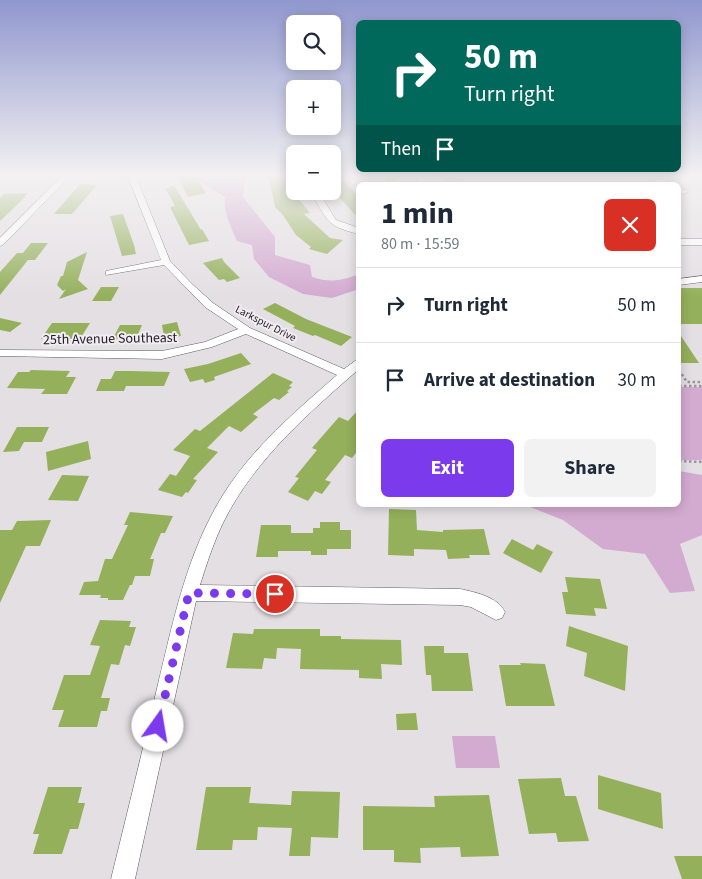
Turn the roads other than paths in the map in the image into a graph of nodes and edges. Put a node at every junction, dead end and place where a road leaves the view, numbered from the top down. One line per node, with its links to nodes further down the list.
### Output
1 (28, 215): 7 (street)
2 (147, 215): 8 (street, Larkspur Drive)
3 (327, 215): 4 (street)
4 (356, 230)
5 (681, 242): 6 (street)
6 (702, 242)
7 (0, 243)
8 (166, 262): 9 (street); 12 (street, Larkspur Drive)
9 (109, 273)
10 (702, 280): 11 (street)
11 (681, 282)
12 (246, 330): 13 (street, 25th Avenue Southeast); 14 (street, Larkspur Drive)
13 (0, 353)
14 (352, 368): 15 (street)
15 (189, 593): 16 (street); 17 (street)
16 (496, 612)
17 (123, 879)

